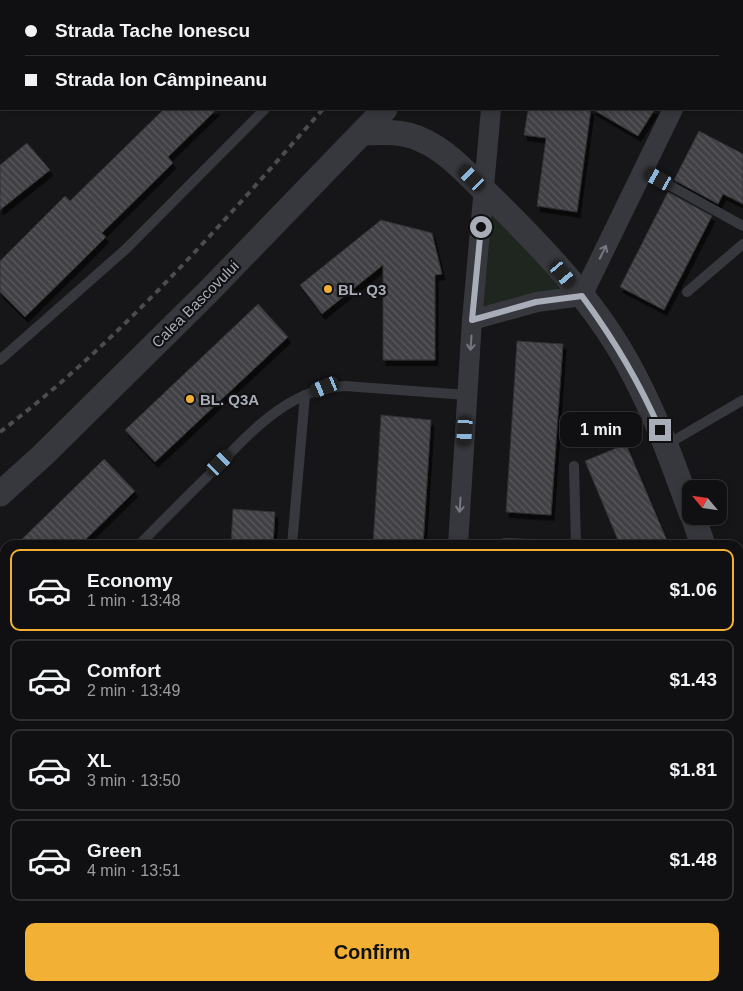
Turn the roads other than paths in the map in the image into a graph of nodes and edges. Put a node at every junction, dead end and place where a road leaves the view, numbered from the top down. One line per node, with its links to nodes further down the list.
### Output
1 (264, 110): 13 (lane)
2 (383, 110): 5 (street, Calea Bascovului)
3 (490, 110): 7 (street)
4 (672, 110): 6 (street)
5 (363, 133): 7 (street); 20 (street, Calea Bascovului)
6 (642, 170): 8 (lane); 11 (street, one-way to 6)
7 (484, 190): 11 (street); 12 (street)
8 (743, 226)
9 (743, 244): 10 (lane)
10 (687, 292)
11 (582, 296): 12 (street); 17 (street)
12 (472, 320): 15 (street, one-way to 15)
13 (0, 360)
14 (305, 395): 15 (lane); 22 (lane); 23 (lane)
15 (467, 395): 24 (street, one-way to 24)
16 (743, 400): 17 (lane)
17 (666, 445): 19 (street)
18 (574, 466): 25 (lane)
19 (682, 489)
20 (0, 494)
21 (696, 525): 26 (street)
22 (144, 540)
23 (292, 540)
24 (458, 540)
25 (576, 540)
26 (701, 540)

